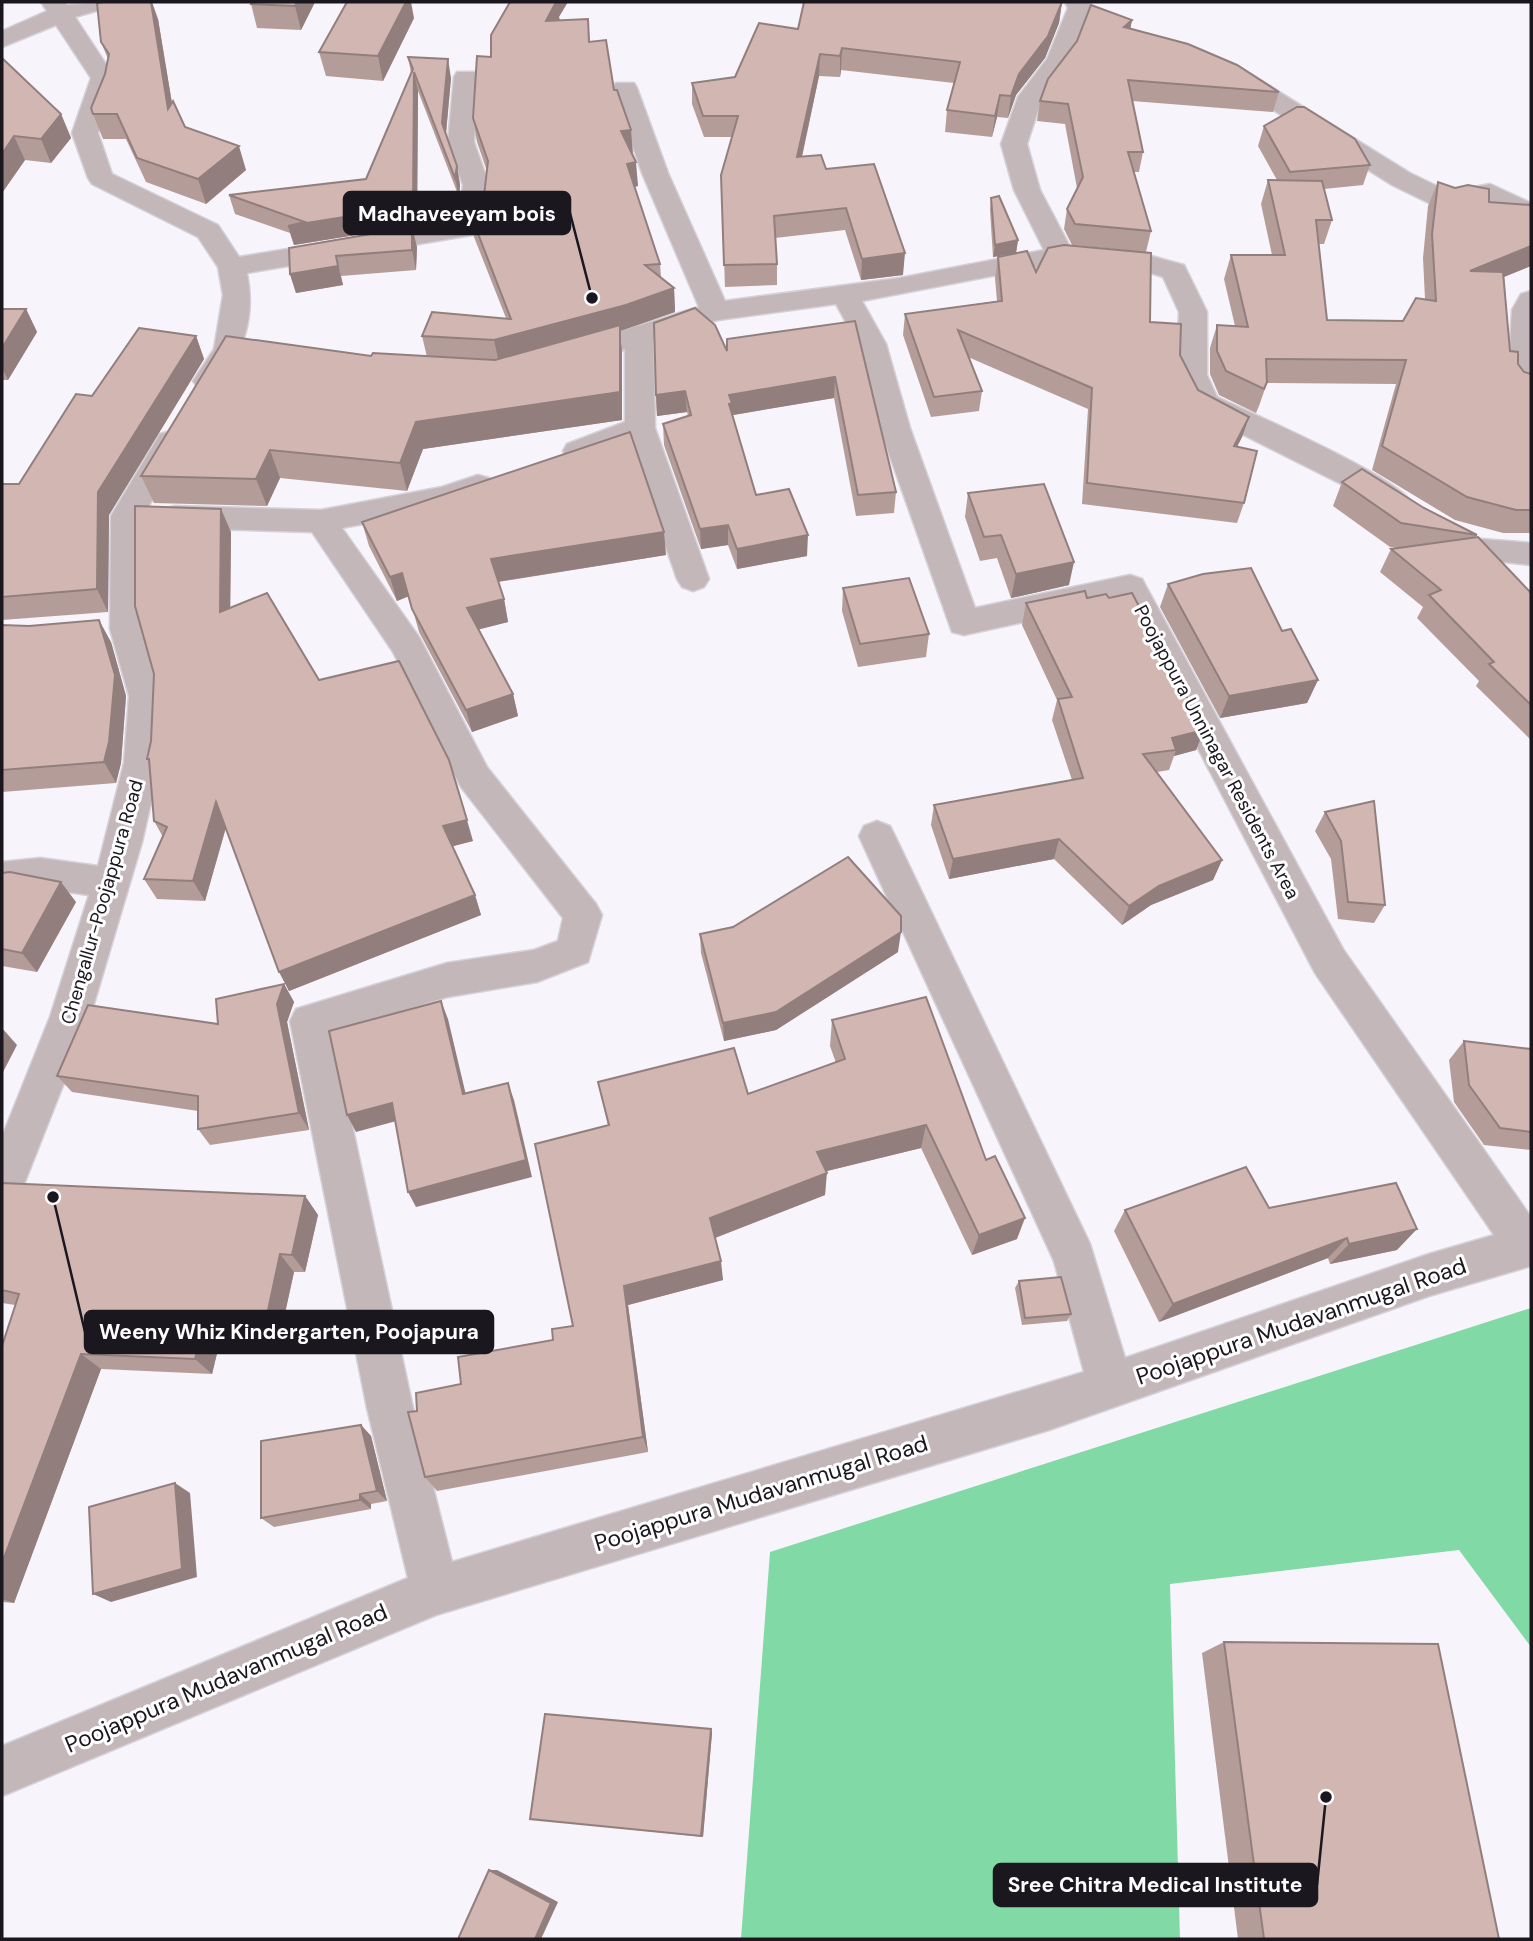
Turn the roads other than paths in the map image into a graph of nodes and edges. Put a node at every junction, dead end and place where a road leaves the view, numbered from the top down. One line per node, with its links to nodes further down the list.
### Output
1 (102, 2): 2 (street)
2 (57, 8): 4 (street); 10 (street)
3 (1087, 9): 9 (street)
4 (2, 40)
5 (1205, 62): 8 (street)
6 (466, 77): 10 (street)
7 (625, 88): 13 (street)
8 (1531, 214)
9 (1060, 255): 11 (street); 20 (street)
10 (232, 267): 21 (street)
11 (843, 292): 13 (street); 32 (street, Poojappura Unninagar Residents Area)
12 (1531, 300): 16 (street)
13 (715, 311): 14 (street)
14 (639, 337): 15 (street); 17 (street)
15 (550, 362)
16 (1523, 386)
17 (640, 428): 18 (street); 24 (street)
18 (545, 463)
19 (508, 476): 22 (street)
20 (1414, 514)
21 (127, 516): 22 (street); 26 (street, Chengallur-Poojappura Road)
22 (321, 522): 34 (street)
23 (1531, 554): 25 (street)
24 (693, 579)
25 (1521, 584)
26 (127, 625): 27 (street); 30 (street, Chengallur-Poojappura Road)
27 (90, 628)
28 (877, 836): 33 (street)
29 (2, 877): 30 (street)
30 (111, 883): 31 (street, Chengallur-Poojappura Road)
31 (2, 1188)
32 (1529, 1246): 33 (street, Poojappura Mudavanmugal Road)
33 (1110, 1386): 34 (street, Poojappura Mudavanmugal Road)
34 (435, 1591): 35 (street, Poojappura Mudavanmugal Road)
35 (2, 1771)

